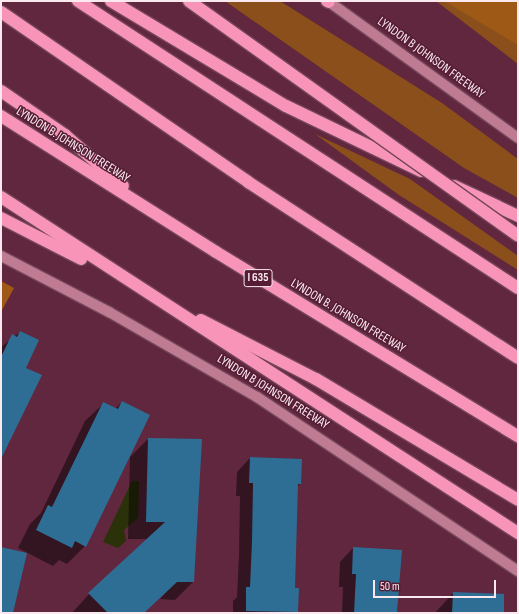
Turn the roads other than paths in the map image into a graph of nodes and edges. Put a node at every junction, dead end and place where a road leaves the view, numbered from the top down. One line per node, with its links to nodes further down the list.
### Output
1 (78, 1): 15 (highway)
2 (111, 1): 11 (highway)
3 (189, 1): 13 (highway, bridge)
4 (328, 1): 8 (main road, LYNDON B JOHNSON FREEWAY)
5 (1, 12): 16 (highway)
6 (1, 91): 10 (highway)
7 (1, 116): 10 (highway, LYNDON B. JOHNSON FREEWAY / I 635)
8 (518, 138)
9 (1, 196): 19 (highway)
10 (150, 210): 17 (highway, LYNDON B. JOHNSON FREEWAY / I 635)
11 (518, 216)
12 (1, 218): 18 (highway)
13 (518, 236)
14 (1, 256): 20 (main road, LYNDON B JOHNSON FREEWAY)
15 (518, 288)
16 (518, 358)
17 (518, 436)
18 (518, 500)
19 (518, 534)
20 (518, 571)

